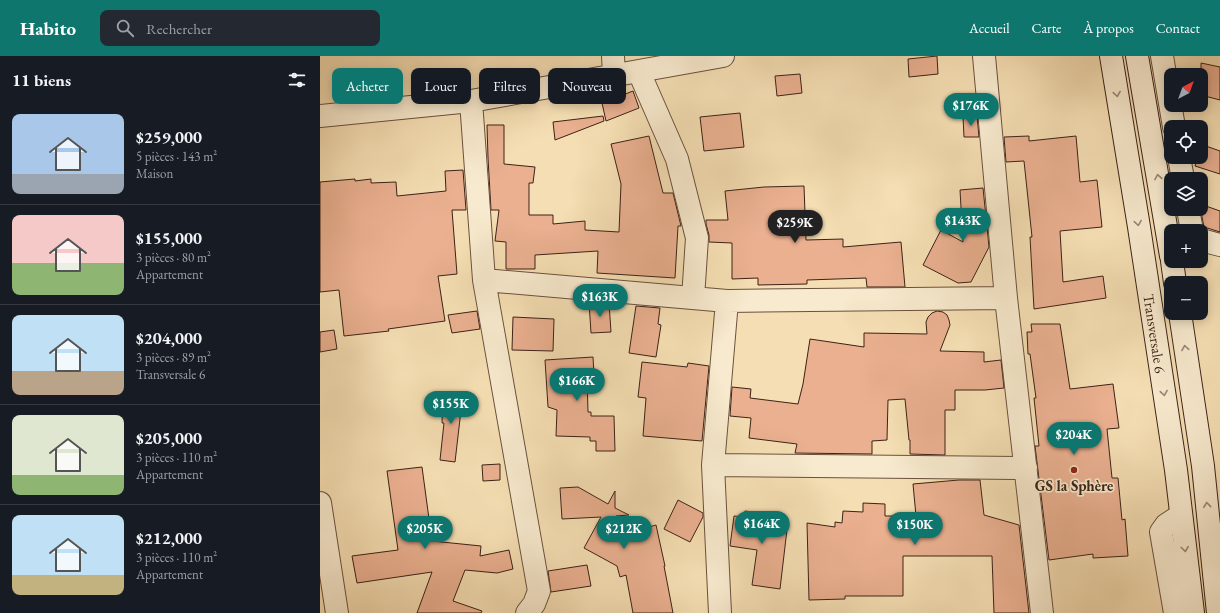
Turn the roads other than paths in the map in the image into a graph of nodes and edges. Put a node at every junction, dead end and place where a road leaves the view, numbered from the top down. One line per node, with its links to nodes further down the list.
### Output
1 (723, 56): 7 (street)
2 (984, 56): 17 (street)
3 (1111, 56): 23 (street, Transversale 6, one-way to 23)
4 (1137, 56): 12 (street, one-way to 4)
5 (1162, 56): 11 (street)
6 (613, 66): 7 (street); 8 (street)
7 (639, 72): 16 (street)
8 (471, 102): 15 (street)
9 (449, 104): 10 (street)
10 (320, 116)
11 (1173, 120)
12 (1172, 224)
13 (1208, 242): 14 (street)
14 (1220, 245)
15 (484, 280): 16 (street); 25 (street)
16 (693, 298): 18 (street)
17 (1006, 298): 18 (street); 21 (street)
18 (727, 300): 20 (street)
19 (1181, 320): 30 (street, Transversale 6, one-way to 19)
20 (713, 465): 21 (street); 26 (street)
21 (1026, 468): 27 (street)
22 (320, 503): 24 (street)
23 (1181, 515): 28 (street); 29 (street, Transversale 6, one-way to 29)
24 (337, 613)
25 (527, 613)
26 (720, 613)
27 (1042, 613)
28 (1175, 613)
29 (1193, 613)
30 (1218, 613)

